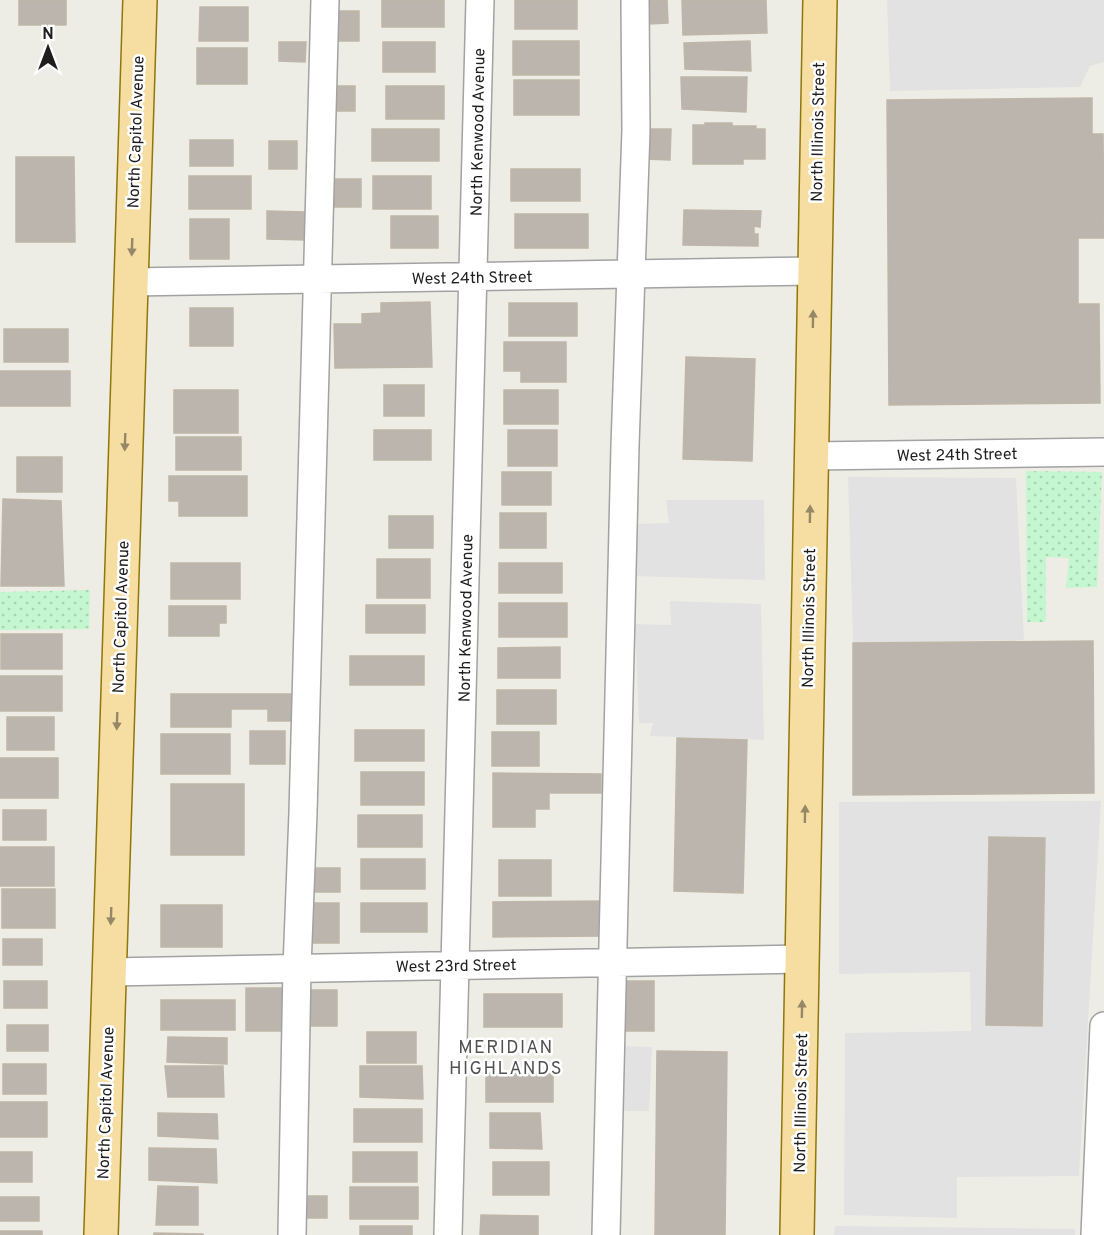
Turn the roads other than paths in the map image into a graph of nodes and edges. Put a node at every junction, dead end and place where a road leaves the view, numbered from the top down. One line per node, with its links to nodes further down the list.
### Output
1 (140, 0): 10 (main road, North Capitol Avenue, one-way to 10)
2 (325, 0): 9 (street)
3 (480, 0): 8 (street, North Kenwood Avenue)
4 (635, 0): 7 (street)
5 (820, 0): 6 (main road, North Illinois Street)
6 (814, 271): 7 (street, West 24th Street); 12 (main road, North Illinois Street, one-way to 6)
7 (630, 274): 8 (street, West 24th Street); 14 (street)
8 (474, 277): 9 (street, West 24th Street); 15 (street, North Kenwood Avenue)
9 (317, 279): 10 (street, West 24th Street); 16 (street)
10 (130, 282): 17 (main road, North Capitol Avenue, one-way to 17)
11 (1104, 452): 12 (street, West 24th Street)
12 (811, 456): 13 (main road, North Illinois Street, one-way to 12)
13 (803, 959): 14 (street, West 23rd Street); 23 (main road, North Illinois Street, one-way to 13)
14 (614, 962): 15 (street, West 23rd Street); 22 (street)
15 (456, 965): 16 (street, West 23rd Street); 21 (street, North Kenwood Avenue)
16 (297, 968): 17 (street, West 23rd Street); 20 (street)
17 (110, 972): 19 (main road, North Capitol Avenue)
18 (1104, 1026): 24 (street)
19 (101, 1235)
20 (292, 1235)
21 (448, 1235)
22 (606, 1235)
23 (796, 1235)
24 (1095, 1235)

